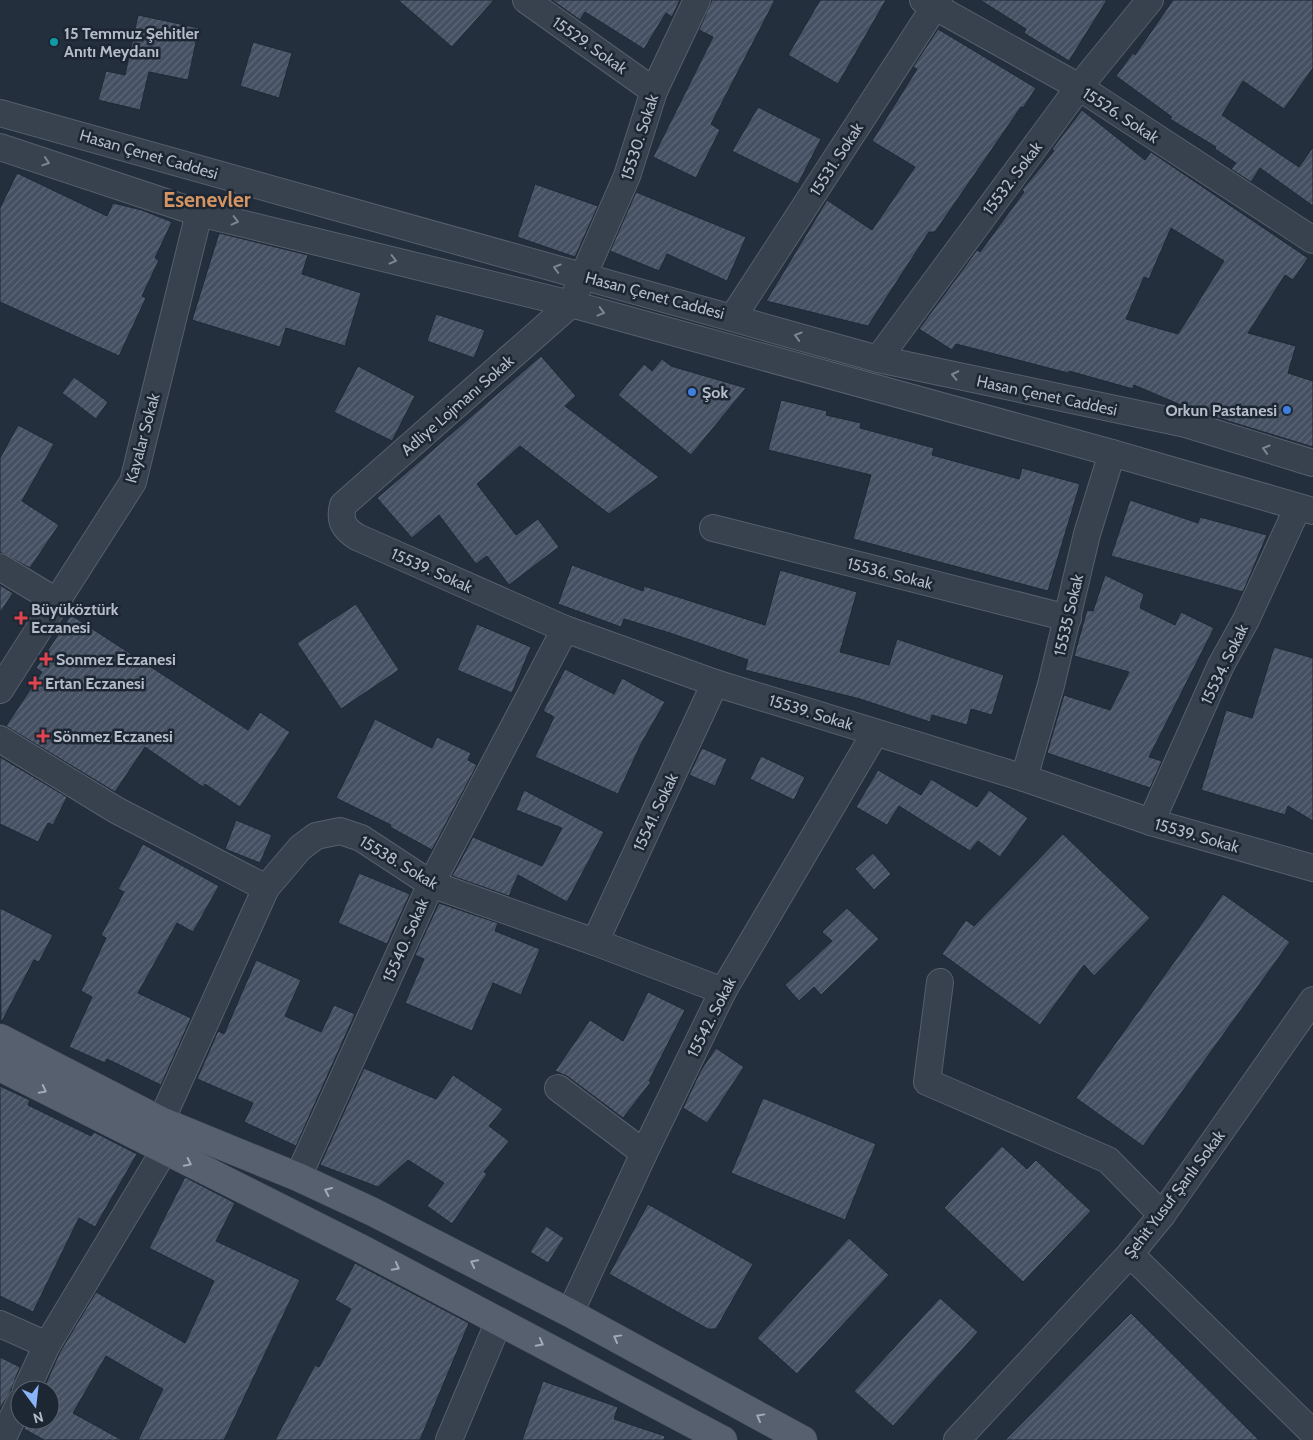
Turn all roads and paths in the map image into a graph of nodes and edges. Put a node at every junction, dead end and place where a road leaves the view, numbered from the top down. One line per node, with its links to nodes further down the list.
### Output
1 (526, 0): 6 (street, 15529. Sokak)
2 (697, 0): 6 (street, 15530. Sokak)
3 (1150, 0): 5 (street, 15532. Sokak)
4 (932, 2): 5 (street, 15526. Sokak); 13 (street, 15531. Sokak)
5 (1079, 87): 10 (street, 15526. Sokak); 14 (street, 15532. Sokak)
6 (654, 90): 11 (street, 15530. Sokak)
7 (0, 113): 11 (street, Hasan Çenet Caddesi, one-way to 7)
8 (0, 147): 9 (street, one-way to 9)
9 (199, 213): 12 (street, one-way to 12); 21 (street, Kayalar Sokak)
10 (1313, 240)
11 (585, 276): 12 (street, 15530. Sokak); 13 (street, Hasan Çenet Caddesi)
12 (571, 304): 15 (street, one-way to 15); 17 (street, Adliye Lojmanı Sokak)
13 (733, 317): 14 (street, Hasan Çenet Caddesi, one-way to 13)
14 (878, 359): 16 (street, Hasan Çenet Caddesi, one-way to 14)
15 (1112, 453): 18 (street); 22 (street, 15535 Sokak)
16 (1313, 463)
17 (343, 505): 23 (street, 15539. Sokak)
18 (1306, 509): 29 (street, 15534. Sokak)
19 (713, 528): 22 (street, 15536. Sokak)
20 (0, 567): 21 (street)
21 (56, 602): 25 (street, Kayalar Sokak)
22 (1068, 618): 28 (street, 15535 Sokak)
23 (565, 629): 24 (street, 15539. Sokak); 31 (street, 15540. Sokak)
24 (715, 683): 26 (street, 15539. Sokak); 33 (street, 15541. Sokak)
25 (0, 690)
26 (876, 733): 28 (street, 15539. Sokak); 35 (street, 15542. Sokak)
27 (0, 739): 32 (street)
28 (1024, 778): 29 (street, 15539. Sokak)
29 (1152, 822): 30 (street, 15539. Sokak)
30 (1313, 868)
31 (431, 884): 32 (street, 15538. Sokak); 33 (street, 15538. Sokak); 43 (street, 15540. Sokak)
32 (266, 888): 40 (street, 15538. Sokak)
33 (595, 942): 35 (street, 15538. Sokak)
34 (940, 982): 45 (street)
35 (723, 991): 42 (street, 15542. Sokak)
36 (1313, 1000): 45 (street, Şehit Yusuf Şanlı Sokak)
37 (0, 1038): 40 (main road)
38 (0, 1067): 41 (main road, one-way to 41)
39 (558, 1088): 42 (street)
40 (161, 1121): 41 (main road); 43 (main road)
41 (164, 1151): 46 (main road, one-way to 46); 51 (street)
42 (644, 1153): 48 (street, 15542. Sokak)
43 (298, 1177): 44 (main road, one-way to 43)
44 (373, 1212): 46 (main road); 48 (main road, one-way to 44)
45 (1162, 1215): 47 (street, Şehit Yusuf Şanlı Sokak)
46 (362, 1249): 49 (main road, one-way to 49)
47 (1130, 1254): 54 (street); 59 (street, Şehit Yusuf Şanlı Sokak)
48 (570, 1313): 58 (main road, one-way to 48)
49 (499, 1321): 56 (street); 57 (main road, one-way to 57)
50 (0, 1324): 51 (street)
51 (47, 1345): 52 (street)
52 (31, 1380)
53 (10, 1423): 55 (street)
54 (1313, 1433)
55 (2, 1440)
56 (449, 1440)
57 (723, 1440)
58 (803, 1440)
59 (957, 1440)

